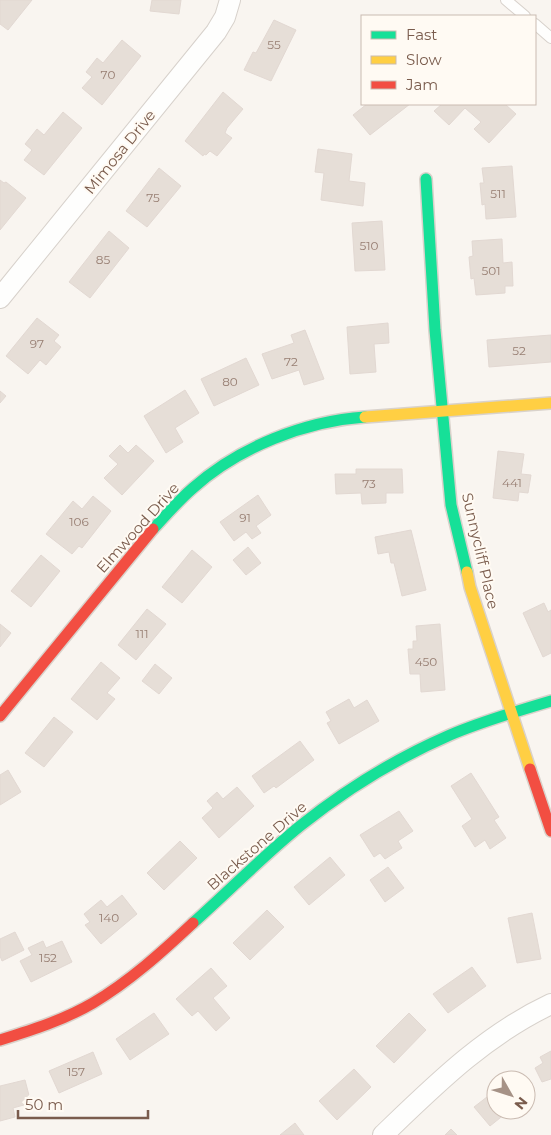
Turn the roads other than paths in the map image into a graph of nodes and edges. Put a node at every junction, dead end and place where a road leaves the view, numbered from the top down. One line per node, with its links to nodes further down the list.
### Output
1 (230, 0): 7 (street, Mimosa Drive)
2 (506, 0): 3 (lane)
3 (524, 15)
4 (536, 25): 5 (lane)
5 (551, 38)
6 (426, 179): 9 (street, Sunnycliff Place)
7 (0, 298)
8 (551, 403): 9 (street, Elmwood Drive)
9 (442, 412): 11 (street, Sunnycliff Place); 12 (street, Elmwood Drive)
10 (551, 701): 11 (street, Blackstone Drive)
11 (512, 712): 13 (street, Sunnycliff Place); 15 (street, Blackstone Drive)
12 (0, 716)
13 (551, 831)
14 (551, 1004): 16 (street)
15 (0, 1040)
16 (383, 1135)

